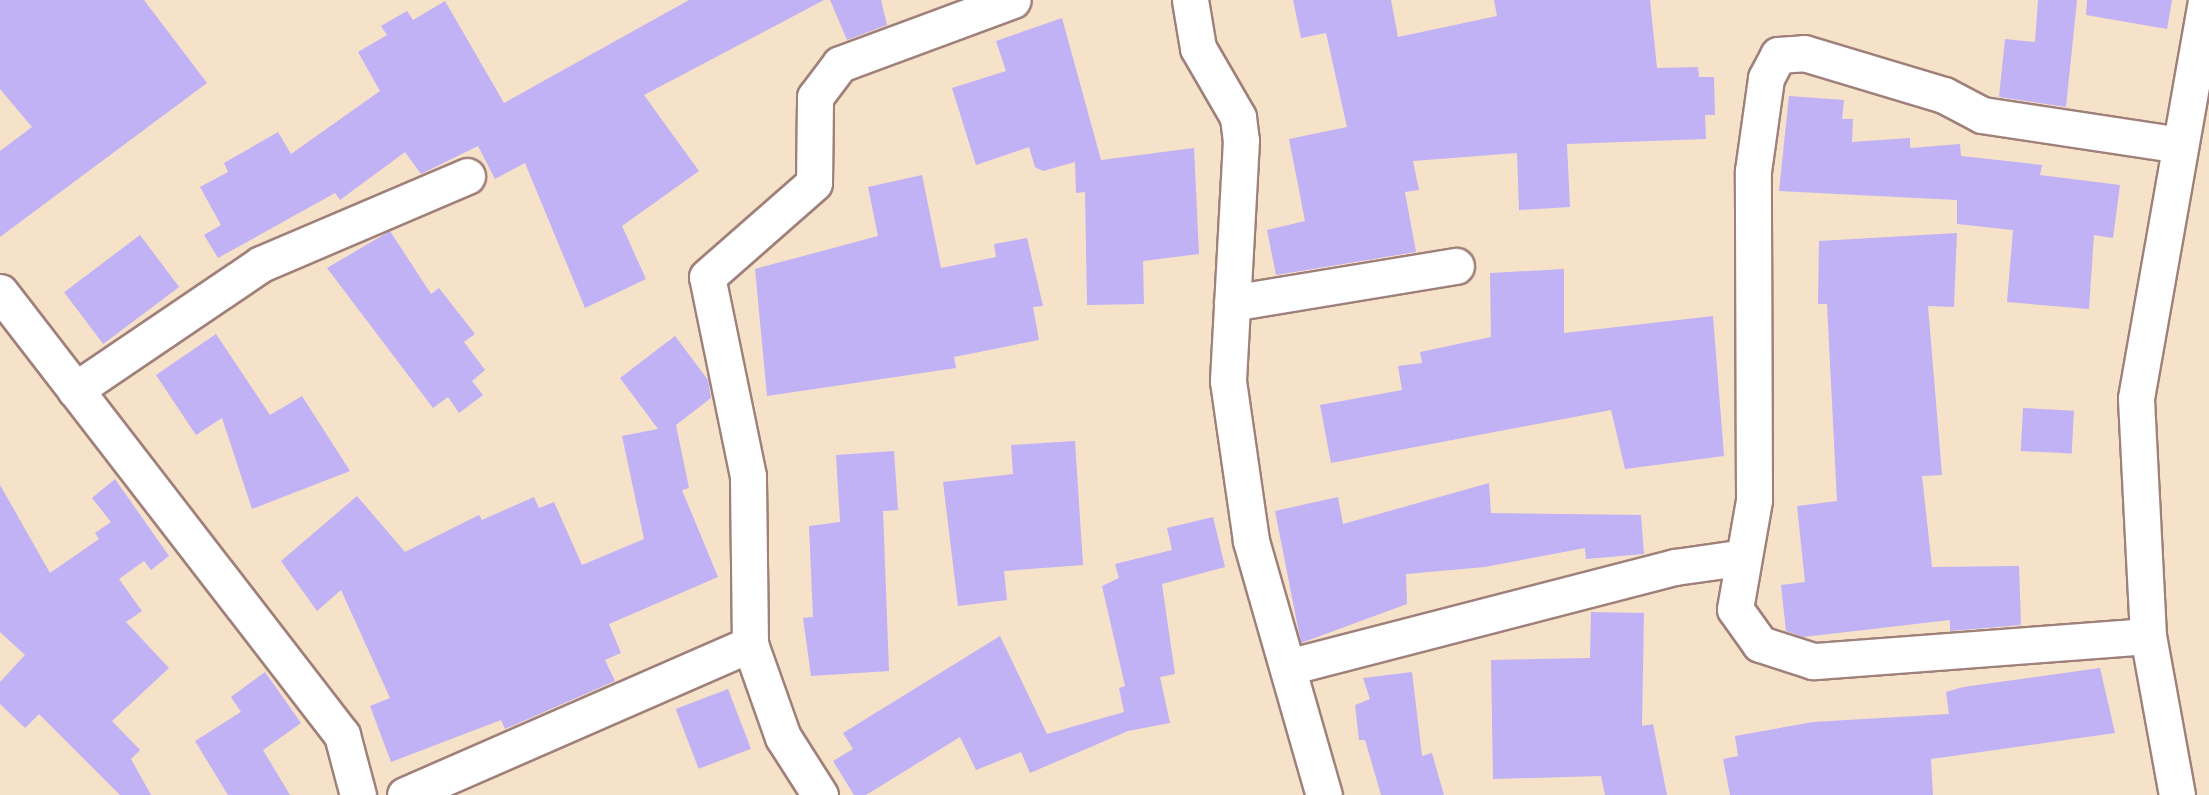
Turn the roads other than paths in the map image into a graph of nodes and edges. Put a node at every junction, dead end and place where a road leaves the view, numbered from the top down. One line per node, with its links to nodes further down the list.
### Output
1 (1013, 0): 12 (street)
2 (1190, 0): 8 (street)
3 (2206, 0): 4 (street)
4 (2180, 145): 10 (street); 11 (street)
5 (467, 176): 9 (street)
6 (1456, 266): 8 (street)
7 (0, 292): 9 (street)
8 (1232, 303): 13 (street)
9 (75, 390): 14 (street)
10 (1739, 558): 11 (street); 13 (street)
11 (2148, 636): 18 (street)
12 (750, 644): 15 (street); 16 (street)
13 (1288, 667): 17 (street)
14 (358, 795)
15 (405, 795)
16 (820, 795)
17 (1324, 795)
18 (2177, 795)

